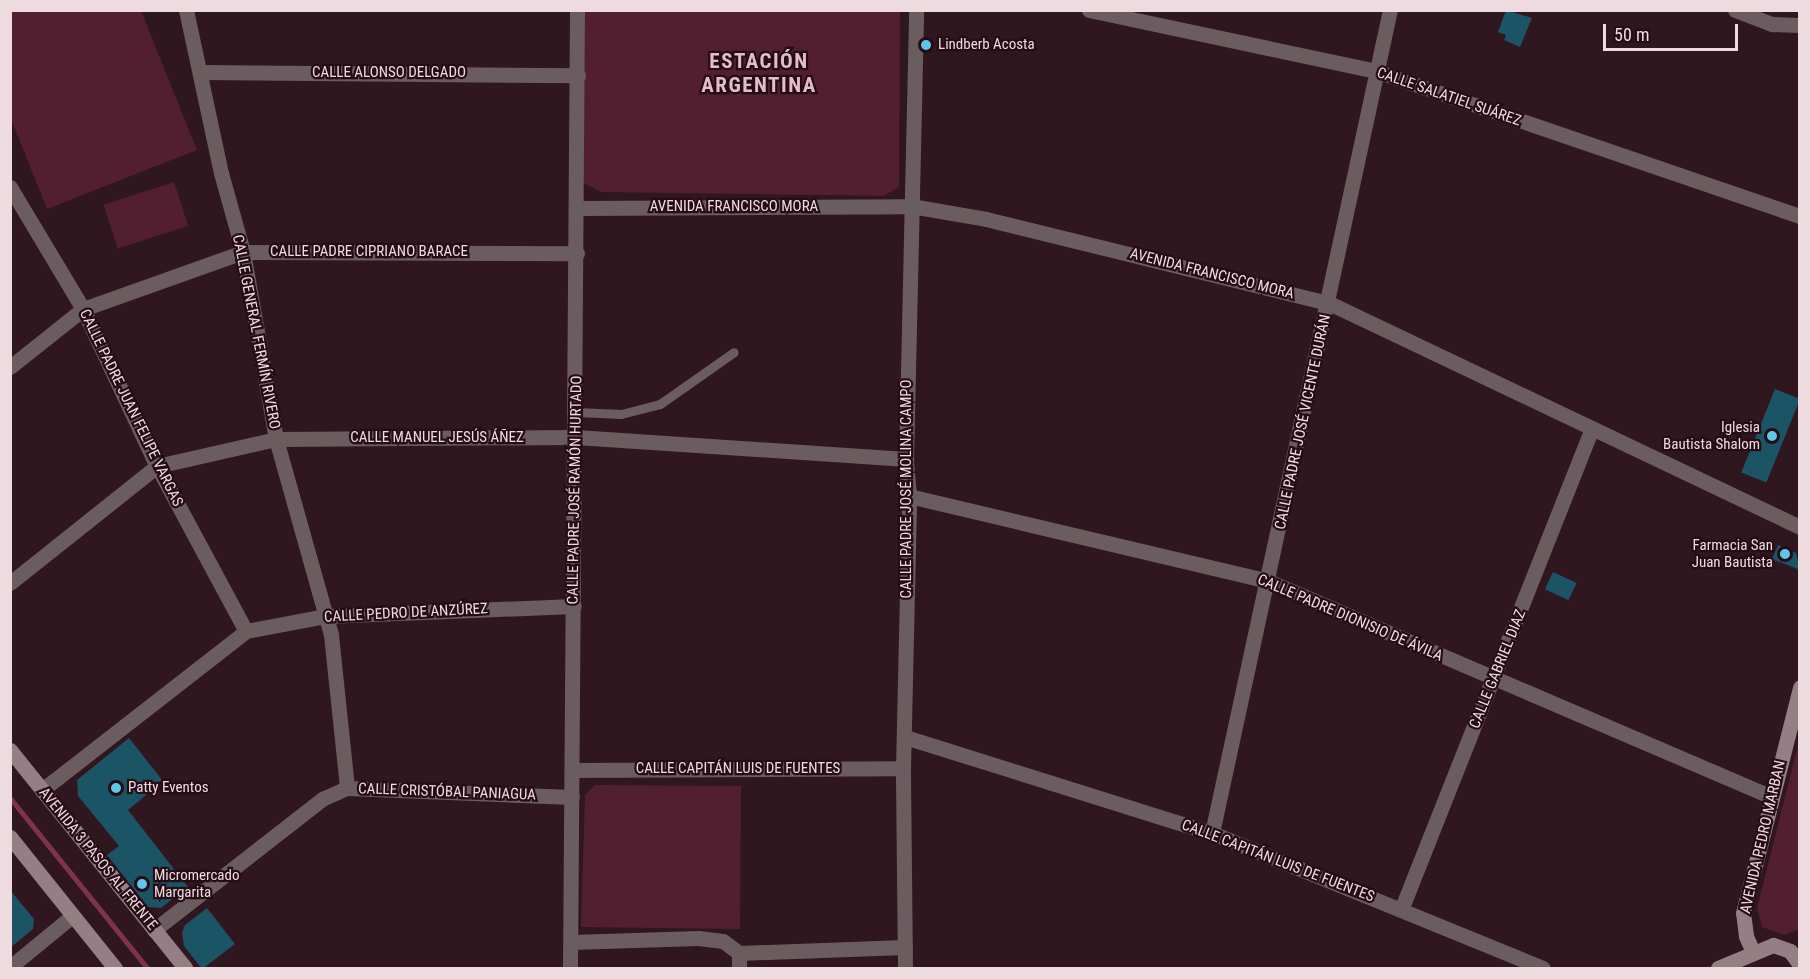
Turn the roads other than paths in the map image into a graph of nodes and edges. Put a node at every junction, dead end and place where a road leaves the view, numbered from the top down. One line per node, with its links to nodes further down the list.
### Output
1 (186, 10): 9 (street, CALLE GENERAL FERMÍN RIVERO)
2 (577, 10): 10 (street, CALLE PADRE JOSÉ RAMÓN HURTADO)
3 (916, 10): 12 (street, CALLE PADRE JOSÉ MOLINA CAMPO)
4 (1089, 10): 8 (street, CALLE SALATIEL SUÁREZ)
5 (1390, 10): 8 (street, CALLE PADRE JOSÉ VICENTE DURÁN)
6 (1735, 10): 7 (street)
7 (1800, 25)
8 (1376, 71): 14 (street, CALLE SALATIEL SUÁREZ); 17 (street, CALLE PADRE JOSÉ VICENTE DURÁN)
9 (200, 72): 10 (street, CALLE ALONSO DELGADO); 15 (street, CALLE GENERAL FERMÍN RIVERO)
10 (578, 75): 13 (street, CALLE PADRE JOSÉ RAMÓN HURTADO)
11 (10, 187): 18 (street, CALLE PADRE JUAN FELIPE VARGAS)
12 (910, 206): 13 (street, AVENIDA FRANCISCO MORA); 17 (street, AVENIDA FRANCISCO MORA); 25 (street, CALLE PADRE JOSÉ MOLINA CAMPO)
13 (578, 208): 16 (street, CALLE PADRE JOSÉ RAMÓN HURTADO)
14 (1800, 216)
15 (243, 252): 16 (street, CALLE PADRE CIPRIANO BARACE); 18 (street, CALLE PADRE CIPRIANO BARACE); 24 (street, CALLE GENERAL FERMÍN RIVERO)
16 (577, 253): 21 (street, CALLE PADRE JOSÉ RAMÓN HURTADO)
17 (1329, 303): 22 (street, AVENIDA FRANCISCO MORA); 29 (street, CALLE PADRE JOSÉ VICENTE DURÁN)
18 (83, 309): 20 (street, CALLE PADRE CIPRIANO BARACE); 26 (street, CALLE PADRE JUAN FELIPE VARGAS)
19 (734, 352): 21 (lane)
20 (10, 367)
21 (576, 412): 23 (street, CALLE PADRE JOSÉ RAMÓN HURTADO)
22 (1593, 428): 28 (street, AVENIDA FRANCISCO MORA); 34 (street, CALLE GABRIEL DIAZ)
23 (576, 437): 24 (street, CALLE MANUEL JESÚS ÁÑEZ); 25 (street, CALLE MANUEL JESÚS ÁÑEZ); 31 (street, CALLE PADRE JOSÉ RAMÓN HURTADO)
24 (276, 439): 26 (street, CALLE MANUEL JESÚS ÁÑEZ); 32 (street, CALLE GENERAL FERMÍN RIVERO)
25 (906, 459): 27 (street, CALLE PADRE JOSÉ MOLINA CAMPO)
26 (157, 466): 30 (street, CALLE MANUEL JESÚS ÁÑEZ); 33 (street, CALLE PADRE JUAN FELIPE VARGAS)
27 (909, 496): 29 (street, CALLE PADRE DIONISIO DE ÁVILA); 36 (street, CALLE PADRE JOSÉ MOLINA CAMPO)
28 (1800, 527)
29 (1268, 581): 34 (street, CALLE PADRE DIONISIO DE ÁVILA); 44 (street, CALLE PADRE JOSÉ VICENTE DURÁN)
30 (10, 583)
31 (574, 606): 32 (street, CALLE PEDRO DE ANZÚREZ); 39 (street, CALLE PADRE JOSÉ RAMÓN HURTADO)
32 (325, 616): 33 (street, CALLE PEDRO DE ANZÚREZ); 40 (street, CALLE GENERAL FERMÍN RIVERO)
33 (246, 631): 41 (street, CALLE PEDRO DE ANZÚREZ)
34 (1494, 679): 43 (street, CALLE PADRE DIONISIO DE ÁVILA); 46 (street, CALLE GABRIEL DIAZ)
35 (1800, 687): 43 (main road, AVENIDA PEDRO MARBAN)
36 (905, 737): 38 (street, CALLE PADRE JOSÉ MOLINA CAMPO); 44 (street, CALLE CAPITÁN LUIS DE FUENTES)
37 (10, 750): 41 (main road, AVENIDA 3 PASOS AL FRENTE)
38 (903, 768): 39 (street, CALLE CAPITÁN LUIS DE FUENTES); 50 (street, CALLE PADRE JOSÉ MOLINA CAMPO)
39 (572, 771): 42 (street, CALLE PADRE JOSÉ RAMÓN HURTADO)
40 (347, 788): 42 (street, CALLE CRISTÓBAL PANIAGUA); 48 (street, CALLE CRISTÓBAL PANIAGUA)
41 (42, 790): 48 (main road, AVENIDA 3 PASOS AL FRENTE)
42 (572, 796): 49 (street, CALLE PADRE JOSÉ RAMÓN HURTADO)
43 (1772, 797): 51 (main road, AVENIDA PEDRO MARBAN)
44 (1212, 833): 46 (street, CALLE CAPITÁN LUIS DE FUENTES)
45 (10, 837): 47 (main road)
46 (1401, 910): 60 (street, CALLE CAPITÁN LUIS DE FUENTES)
47 (72, 916): 54 (street); 55 (main road)
48 (154, 930): 56 (main road, AVENIDA 3 PASOS AL FRENTE)
49 (571, 942): 52 (street); 57 (street, CALLE PADRE JOSÉ RAMÓN HURTADO)
50 (905, 946): 52 (street); 59 (street, CALLE PADRE JOSÉ MOLINA CAMPO)
51 (1753, 952): 53 (main road); 61 (main road)
52 (739, 953): 58 (street)
53 (1798, 958)
54 (10, 967)
55 (115, 969)
56 (184, 969)
57 (570, 969)
58 (739, 969)
59 (906, 969)
60 (1543, 969)
61 (1718, 969)

